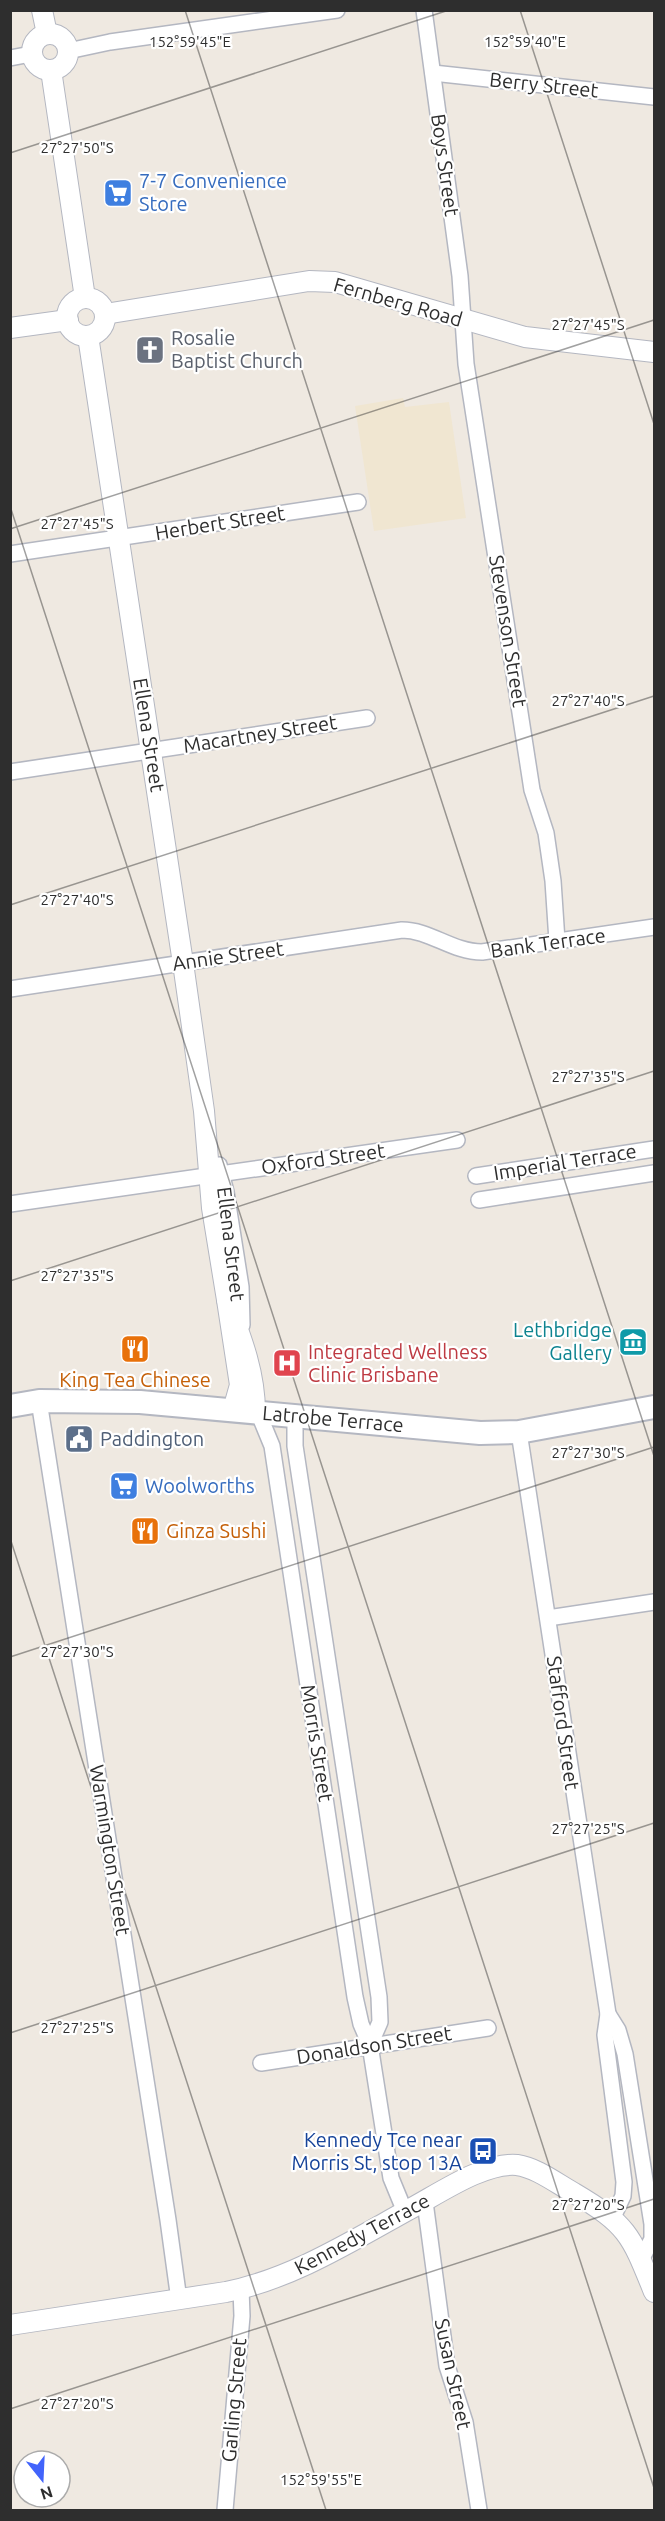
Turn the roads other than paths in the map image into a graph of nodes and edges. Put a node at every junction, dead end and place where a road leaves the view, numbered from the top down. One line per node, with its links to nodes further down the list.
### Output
1 (42, 10): 4 (street)
2 (337, 10): 5 (street)
3 (424, 10): 9 (street, Boys Street)
4 (46, 34): 5 (street); 6 (street)
5 (68, 51): 8 (street)
6 (32, 54): 7 (street); 8 (street)
7 (10, 58)
8 (51, 70): 11 (street)
9 (432, 73): 10 (street, Berry Street); 14 (street, Boys Street)
10 (654, 97)
11 (85, 298): 12 (street); 13 (street)
12 (105, 314): 14 (street, Fernberg Road); 16 (street)
13 (68, 320): 15 (street); 16 (street)
14 (463, 320): 17 (street, Fernberg Road); 25 (street, Stevenson Street)
15 (10, 328)
16 (88, 336): 19 (street, Ellena Street)
17 (654, 352)
18 (358, 502): 19 (street, Herbert Street)
19 (119, 538): 20 (street, Herbert Street); 22 (street, Ellena Street)
20 (10, 554)
21 (367, 718): 22 (street, Macartney Street)
22 (152, 750): 23 (street, Macartney Street); 27 (street, Ellena Street)
23 (10, 772)
24 (654, 927): 25 (street, Bank Terrace)
25 (557, 941): 26 (street, Bank Terrace)
26 (442, 943): 27 (street, Annie Street)
27 (183, 963): 28 (street, Annie Street); 32 (street, Ellena Street)
28 (10, 989)
29 (457, 1140): 32 (street, Oxford Street)
30 (654, 1149): 33 (street, Imperial Terrace)
31 (654, 1173): 34 (street, Imperial Terrace)
32 (215, 1174): 35 (street, Oxford Street); 36 (street, Ellena Street); 37 (street, Ellena Street)
33 (476, 1176)
34 (479, 1200)
35 (10, 1204)
36 (227, 1300): 37 (street, Ellena Street); 41 (street, Ellena Street)
37 (247, 1356): 41 (street, Ellena Street)
38 (39, 1401): 39 (main road, Latrobe Terrace); 41 (main road, Latrobe Terrace); 60 (street, Warmington Street)
39 (10, 1406)
40 (654, 1407): 43 (main road, Latrobe Terrace)
41 (249, 1412): 42 (main road, Latrobe Terrace); 47 (street, Morris Street)
42 (295, 1416): 43 (main road, Latrobe Terrace); 46 (street, Morris Street)
43 (519, 1432): 45 (street, Stafford Street)
44 (654, 1602): 45 (street)
45 (548, 1617): 50 (street, Stafford Street)
46 (323, 1624): 47 (street); 48 (street, Morris Street)
47 (298, 1628): 49 (street, Morris Street)
48 (357, 1854): 49 (street); 52 (street, Morris Street)
49 (335, 1857): 52 (street, Morris Street)
50 (608, 2014): 56 (street, Stafford Street); 57 (street, Stafford Street)
51 (488, 2028): 52 (street, Donaldson Street)
52 (370, 2045): 53 (street, Donaldson Street); 55 (street, Morris Street)
53 (261, 2063)
54 (425, 2202): 55 (street, Kennedy Terrace); 56 (street, Kennedy Terrace); 63 (street, Susan Street)
55 (405, 2212): 58 (street, Kennedy Terrace)
56 (612, 2217): 57 (street, Kennedy Terrace)
57 (641, 2260): 59 (street, Kennedy Terrace)
58 (241, 2289): 60 (street, Kennedy Terrace); 62 (street, Garling Street)
59 (654, 2292)
60 (178, 2300): 61 (street, Kennedy Terrace)
61 (10, 2325)
62 (225, 2511)
63 (479, 2511)

